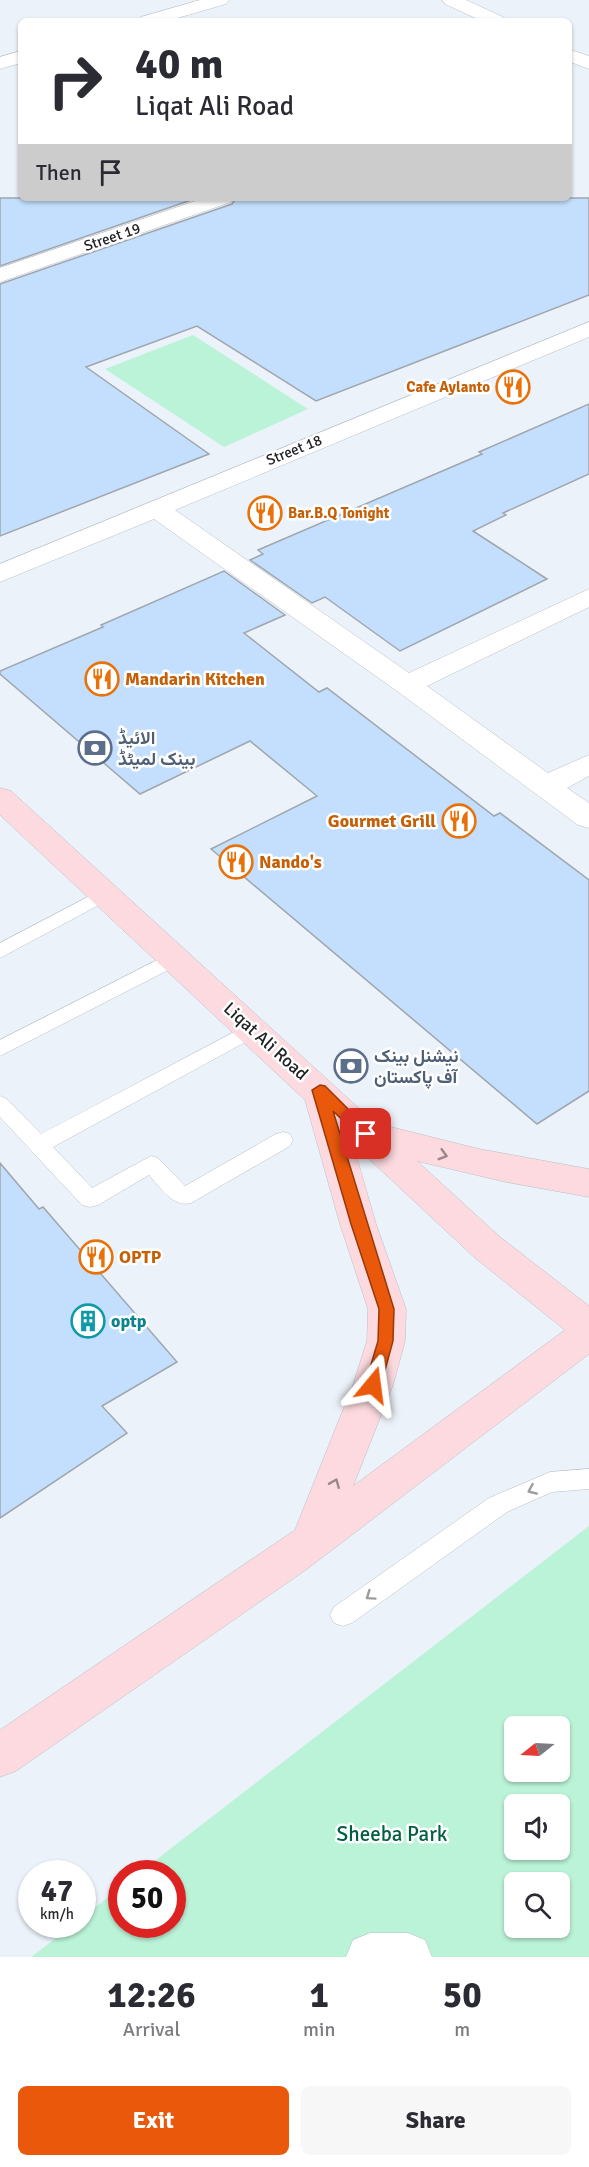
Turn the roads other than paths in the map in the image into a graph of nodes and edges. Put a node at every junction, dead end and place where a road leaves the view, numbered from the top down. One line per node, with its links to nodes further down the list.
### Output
1 (220, 0): 3 (street)
2 (451, 0): 4 (street)
3 (157, 18)
4 (490, 18)
5 (18, 58): 7 (street)
6 (572, 58): 8 (street)
7 (0, 63)
8 (586, 71)
9 (215, 201): 10 (street, Street 19)
10 (0, 275)
11 (589, 329): 12 (street, Street 18)
12 (155, 508): 13 (street, Street 18); 15 (street)
13 (0, 574)
14 (589, 597): 15 (street)
15 (407, 685): 17 (street)
16 (589, 764): 17 (street)
17 (545, 787): 19 (street)
18 (0, 798): 20 (main road, Liqat Ali Road)
19 (589, 818)
20 (105, 894): 21 (lane); 22 (main road, Liqat Ali Road)
21 (0, 951)
22 (175, 958): 23 (main road, Liqat Ali Road); 24 (lane)
23 (253, 1029): 25 (main road, Liqat Ali Road); 29 (lane)
24 (0, 1049)
25 (320, 1090): 27 (main road, Liqat Ali Road); 34 (main road, one-way to 25)
26 (0, 1104): 29 (lane)
27 (366, 1134): 30 (main road, one-way to 30); 31 (main road, Liqat Ali Road)
28 (283, 1140): 29 (lane)
29 (39, 1144)
30 (589, 1183)
31 (589, 1327)
32 (589, 1333): 34 (main road)
33 (589, 1479): 35 (lane, one-way to 35)
34 (313, 1537): 36 (main road)
35 (343, 1615)
36 (0, 1756)
37 (370, 1957): 38 (street)
38 (408, 1957)

